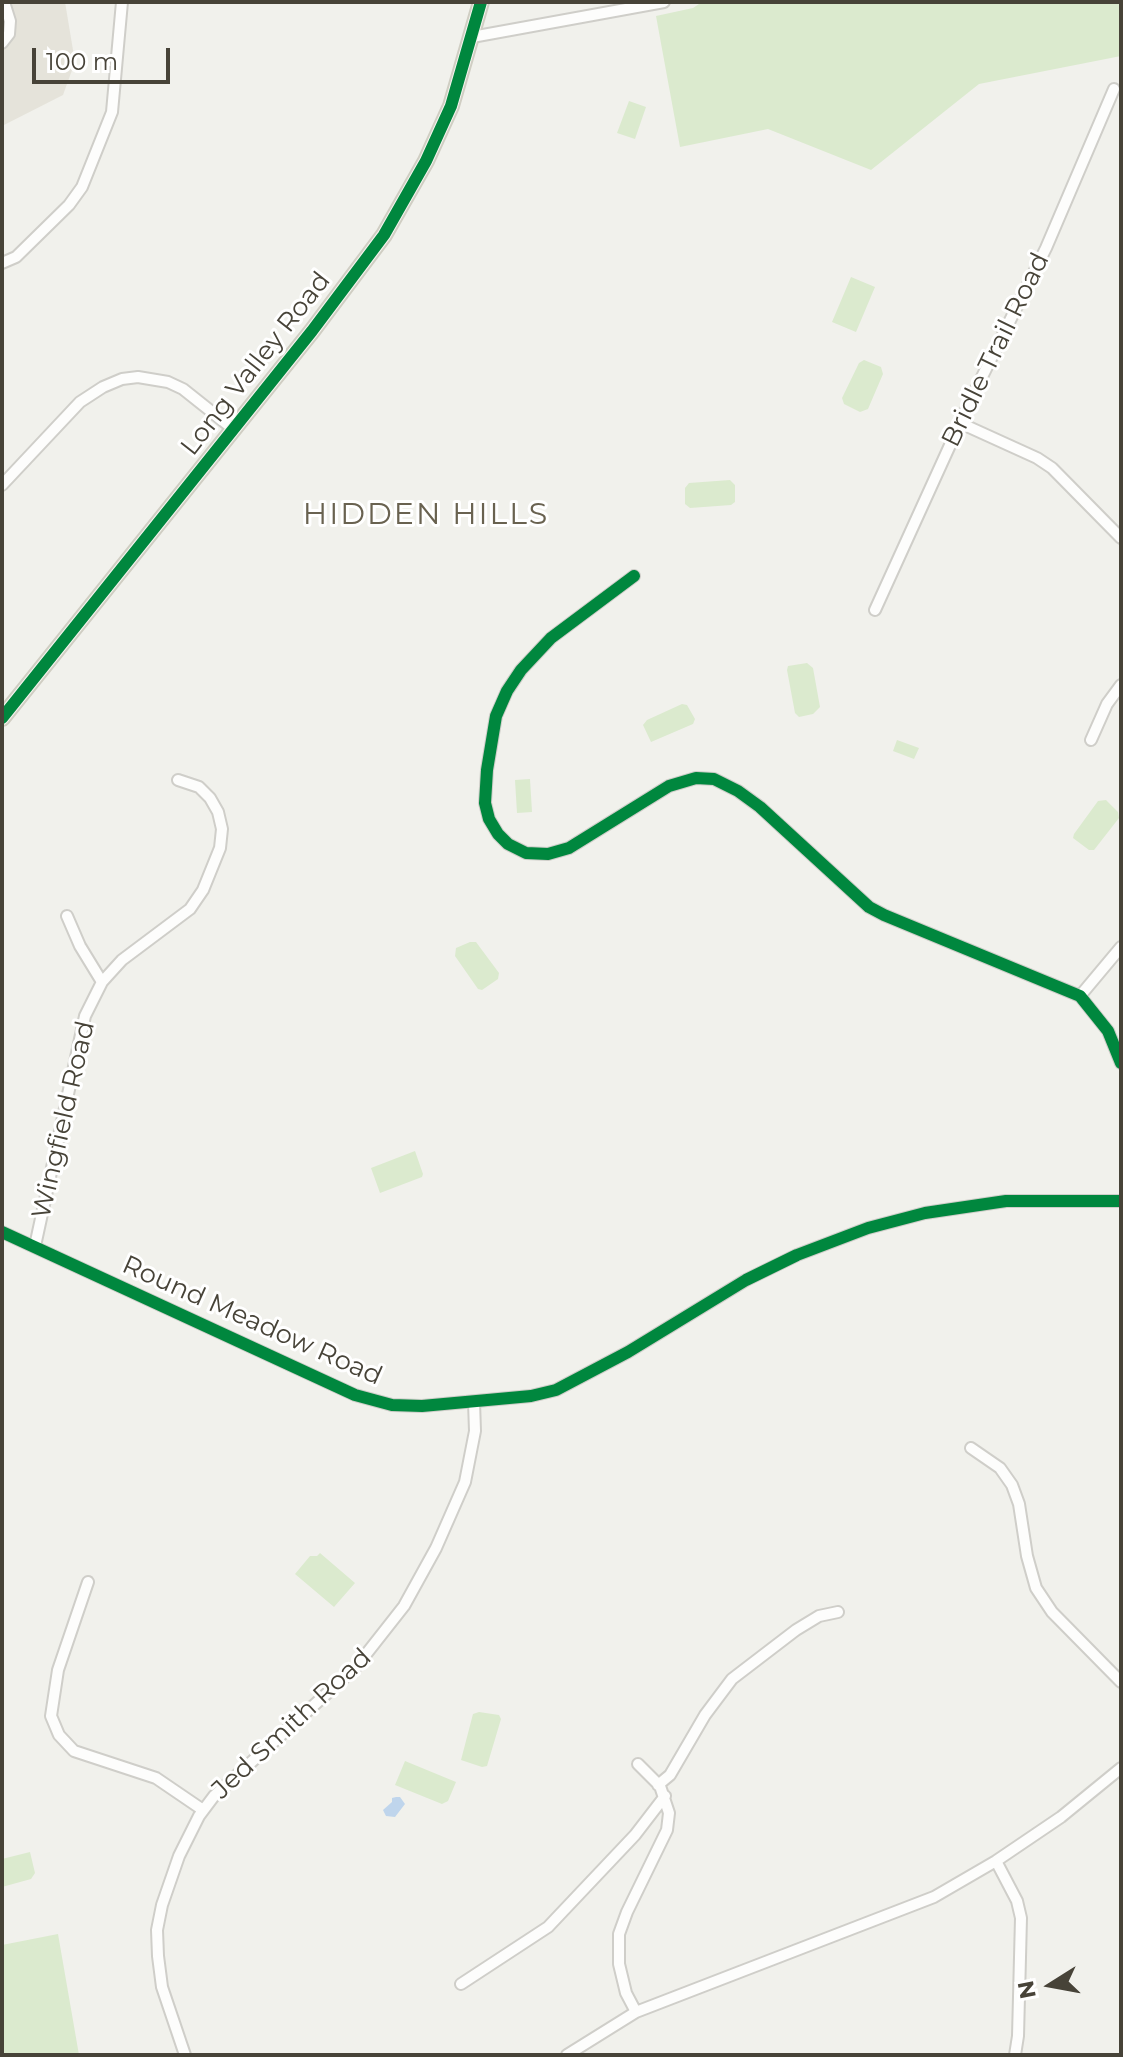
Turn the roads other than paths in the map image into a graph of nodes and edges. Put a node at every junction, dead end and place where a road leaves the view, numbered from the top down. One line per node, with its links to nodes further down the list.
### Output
1 (4, 2): 6 (street)
2 (122, 2): 8 (street)
3 (481, 2): 5 (street, Long Valley Road)
4 (664, 2): 5 (street)
5 (472, 37): 10 (street, Long Valley Road)
6 (6, 39)
7 (1114, 89): 9 (street, Bridle Trail Road)
8 (2, 263)
9 (960, 423): 12 (street); 14 (street, Bridle Trail Road)
10 (232, 428): 11 (street); 16 (street, Long Valley Road)
11 (2, 485)
12 (1121, 538)
13 (634, 576): 22 (street)
14 (875, 610)
15 (1121, 685): 17 (street)
16 (2, 718)
17 (1091, 740)
18 (178, 780): 21 (street, Wingfield Road)
19 (67, 916): 21 (street)
20 (1121, 947): 22 (street)
21 (102, 982): 26 (street, Wingfield Road)
22 (1080, 996): 23 (street)
23 (1121, 1063)
24 (1121, 1201): 27 (street, Round Meadow Road)
25 (2, 1232): 26 (street, Round Meadow Road)
26 (35, 1246): 27 (street, Round Meadow Road)
27 (474, 1402): 36 (street, Jed Smith Road)
28 (971, 1448): 31 (street)
29 (88, 1582): 36 (street)
30 (838, 1612): 34 (street)
31 (1121, 1682)
32 (638, 1764): 34 (street)
33 (1121, 1768): 37 (street)
34 (658, 1785): 35 (street)
35 (665, 1796): 38 (street); 39 (street)
36 (203, 1810): 40 (street, Jed Smith Road)
37 (996, 1861): 39 (street); 42 (street)
38 (461, 1984)
39 (636, 2012): 41 (street)
40 (185, 2055)
41 (567, 2055)
42 (1015, 2055)

